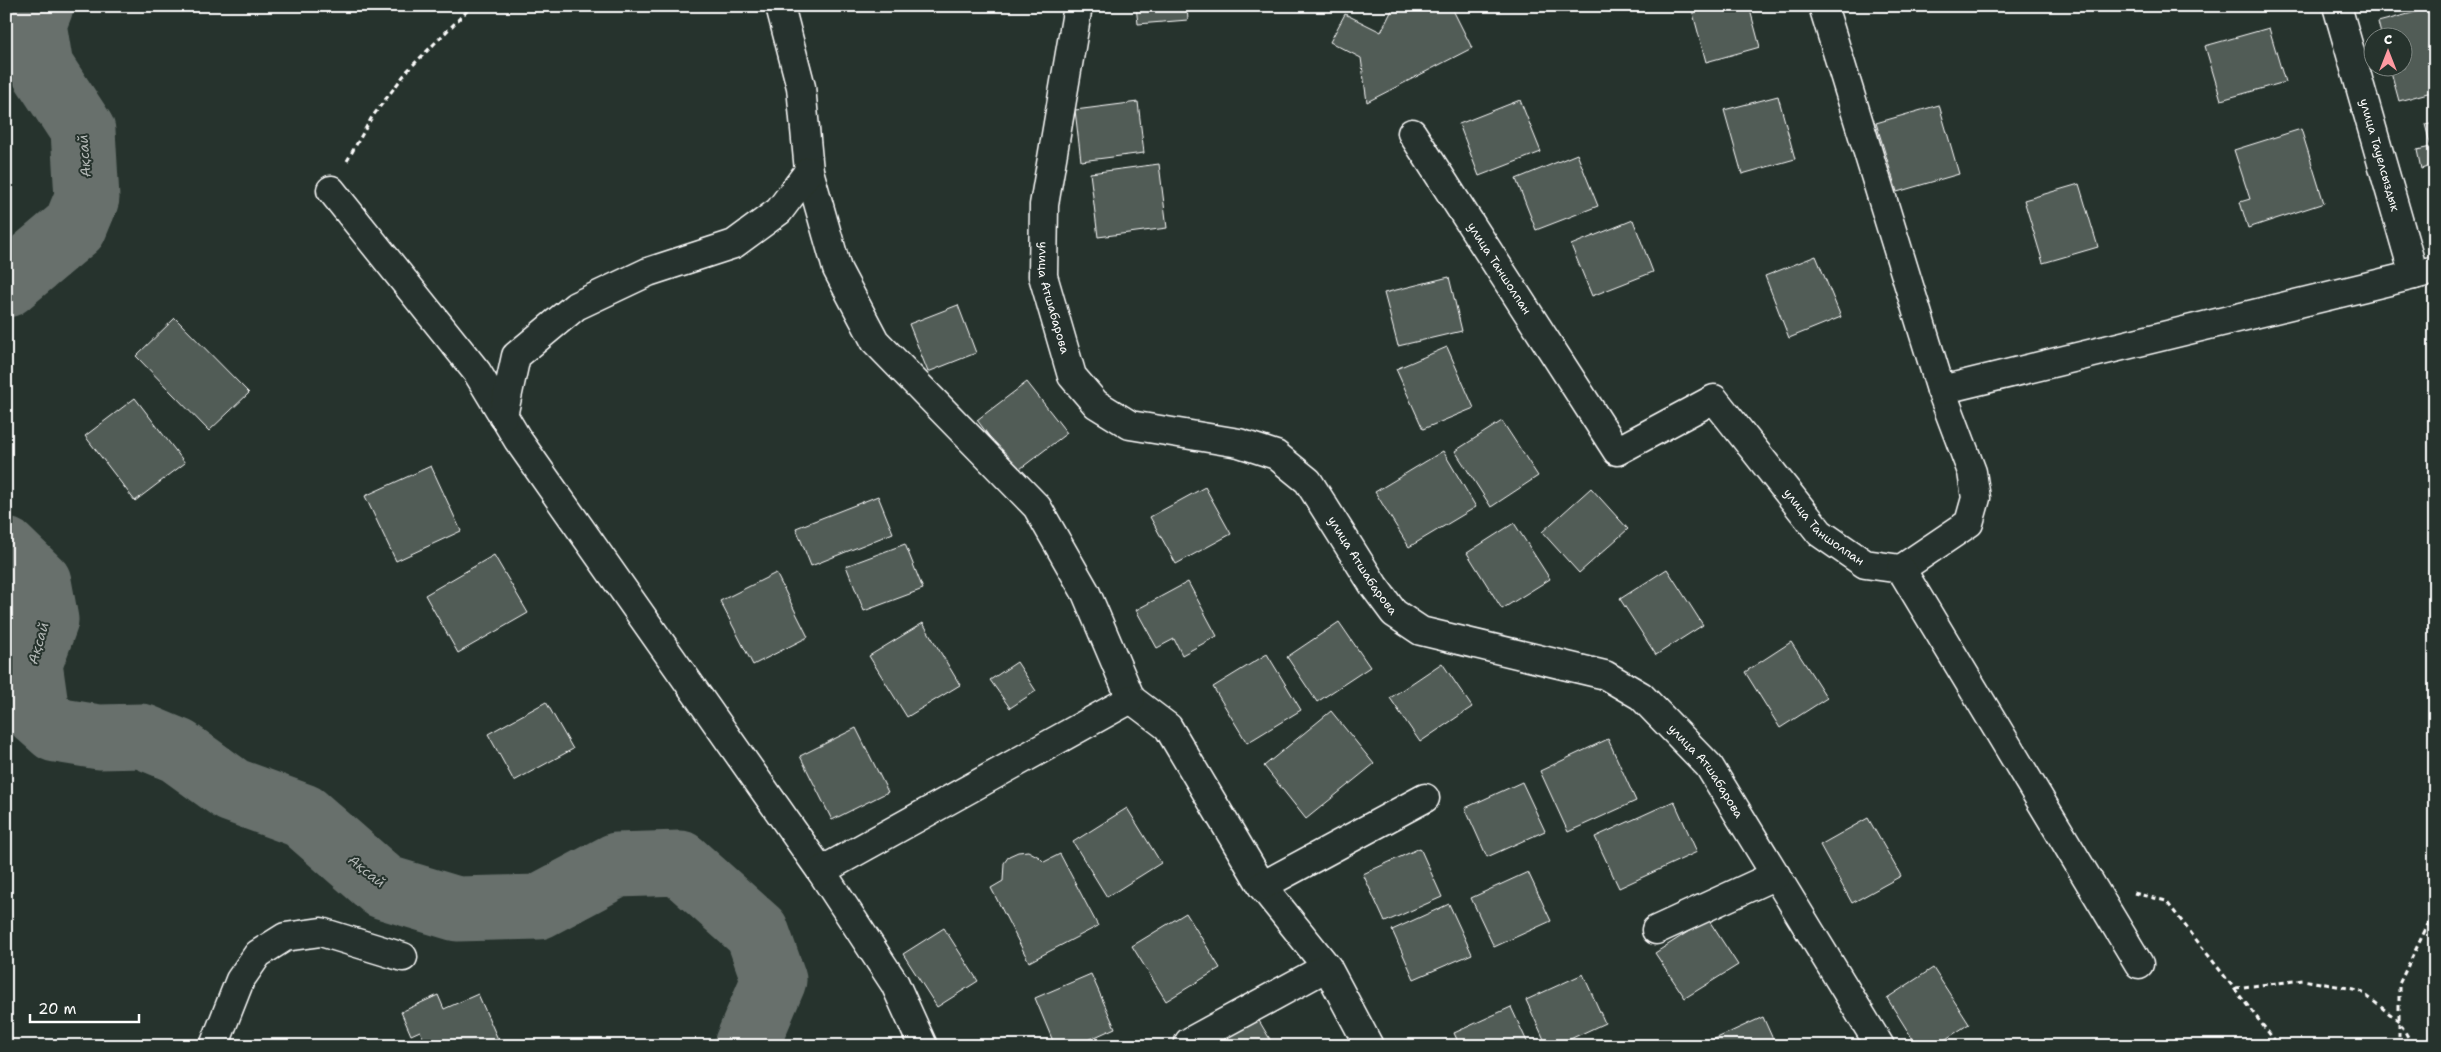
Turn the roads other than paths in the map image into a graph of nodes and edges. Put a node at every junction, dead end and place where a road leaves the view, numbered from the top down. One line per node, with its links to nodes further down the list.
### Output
1 (780, 6): 6 (street)
2 (1078, 6): 15 (street, улица Атшабарова)
3 (1823, 6): 9 (street)
4 (2337, 6): 8 (street, улица Тауелсыздык)
5 (1412, 133): 11 (street, улица Таншолпан)
6 (809, 172): 10 (street); 12 (street)
7 (330, 190): 10 (street)
8 (2424, 272): 9 (street)
9 (1941, 390): 11 (street)
10 (503, 416): 14 (street)
11 (1901, 569): 19 (street)
12 (1130, 699): 14 (street); 16 (street)
13 (1425, 798): 16 (street)
14 (821, 871): 23 (street)
15 (1776, 875): 17 (street); 25 (street, улица Атшабарова)
16 (1262, 886): 20 (street)
17 (1656, 930)
18 (403, 957): 22 (street)
19 (2139, 964)
20 (1328, 967): 21 (street); 24 (street)
21 (1189, 1042)
22 (214, 1046)
23 (923, 1046)
24 (1369, 1046)
25 (1880, 1046)

